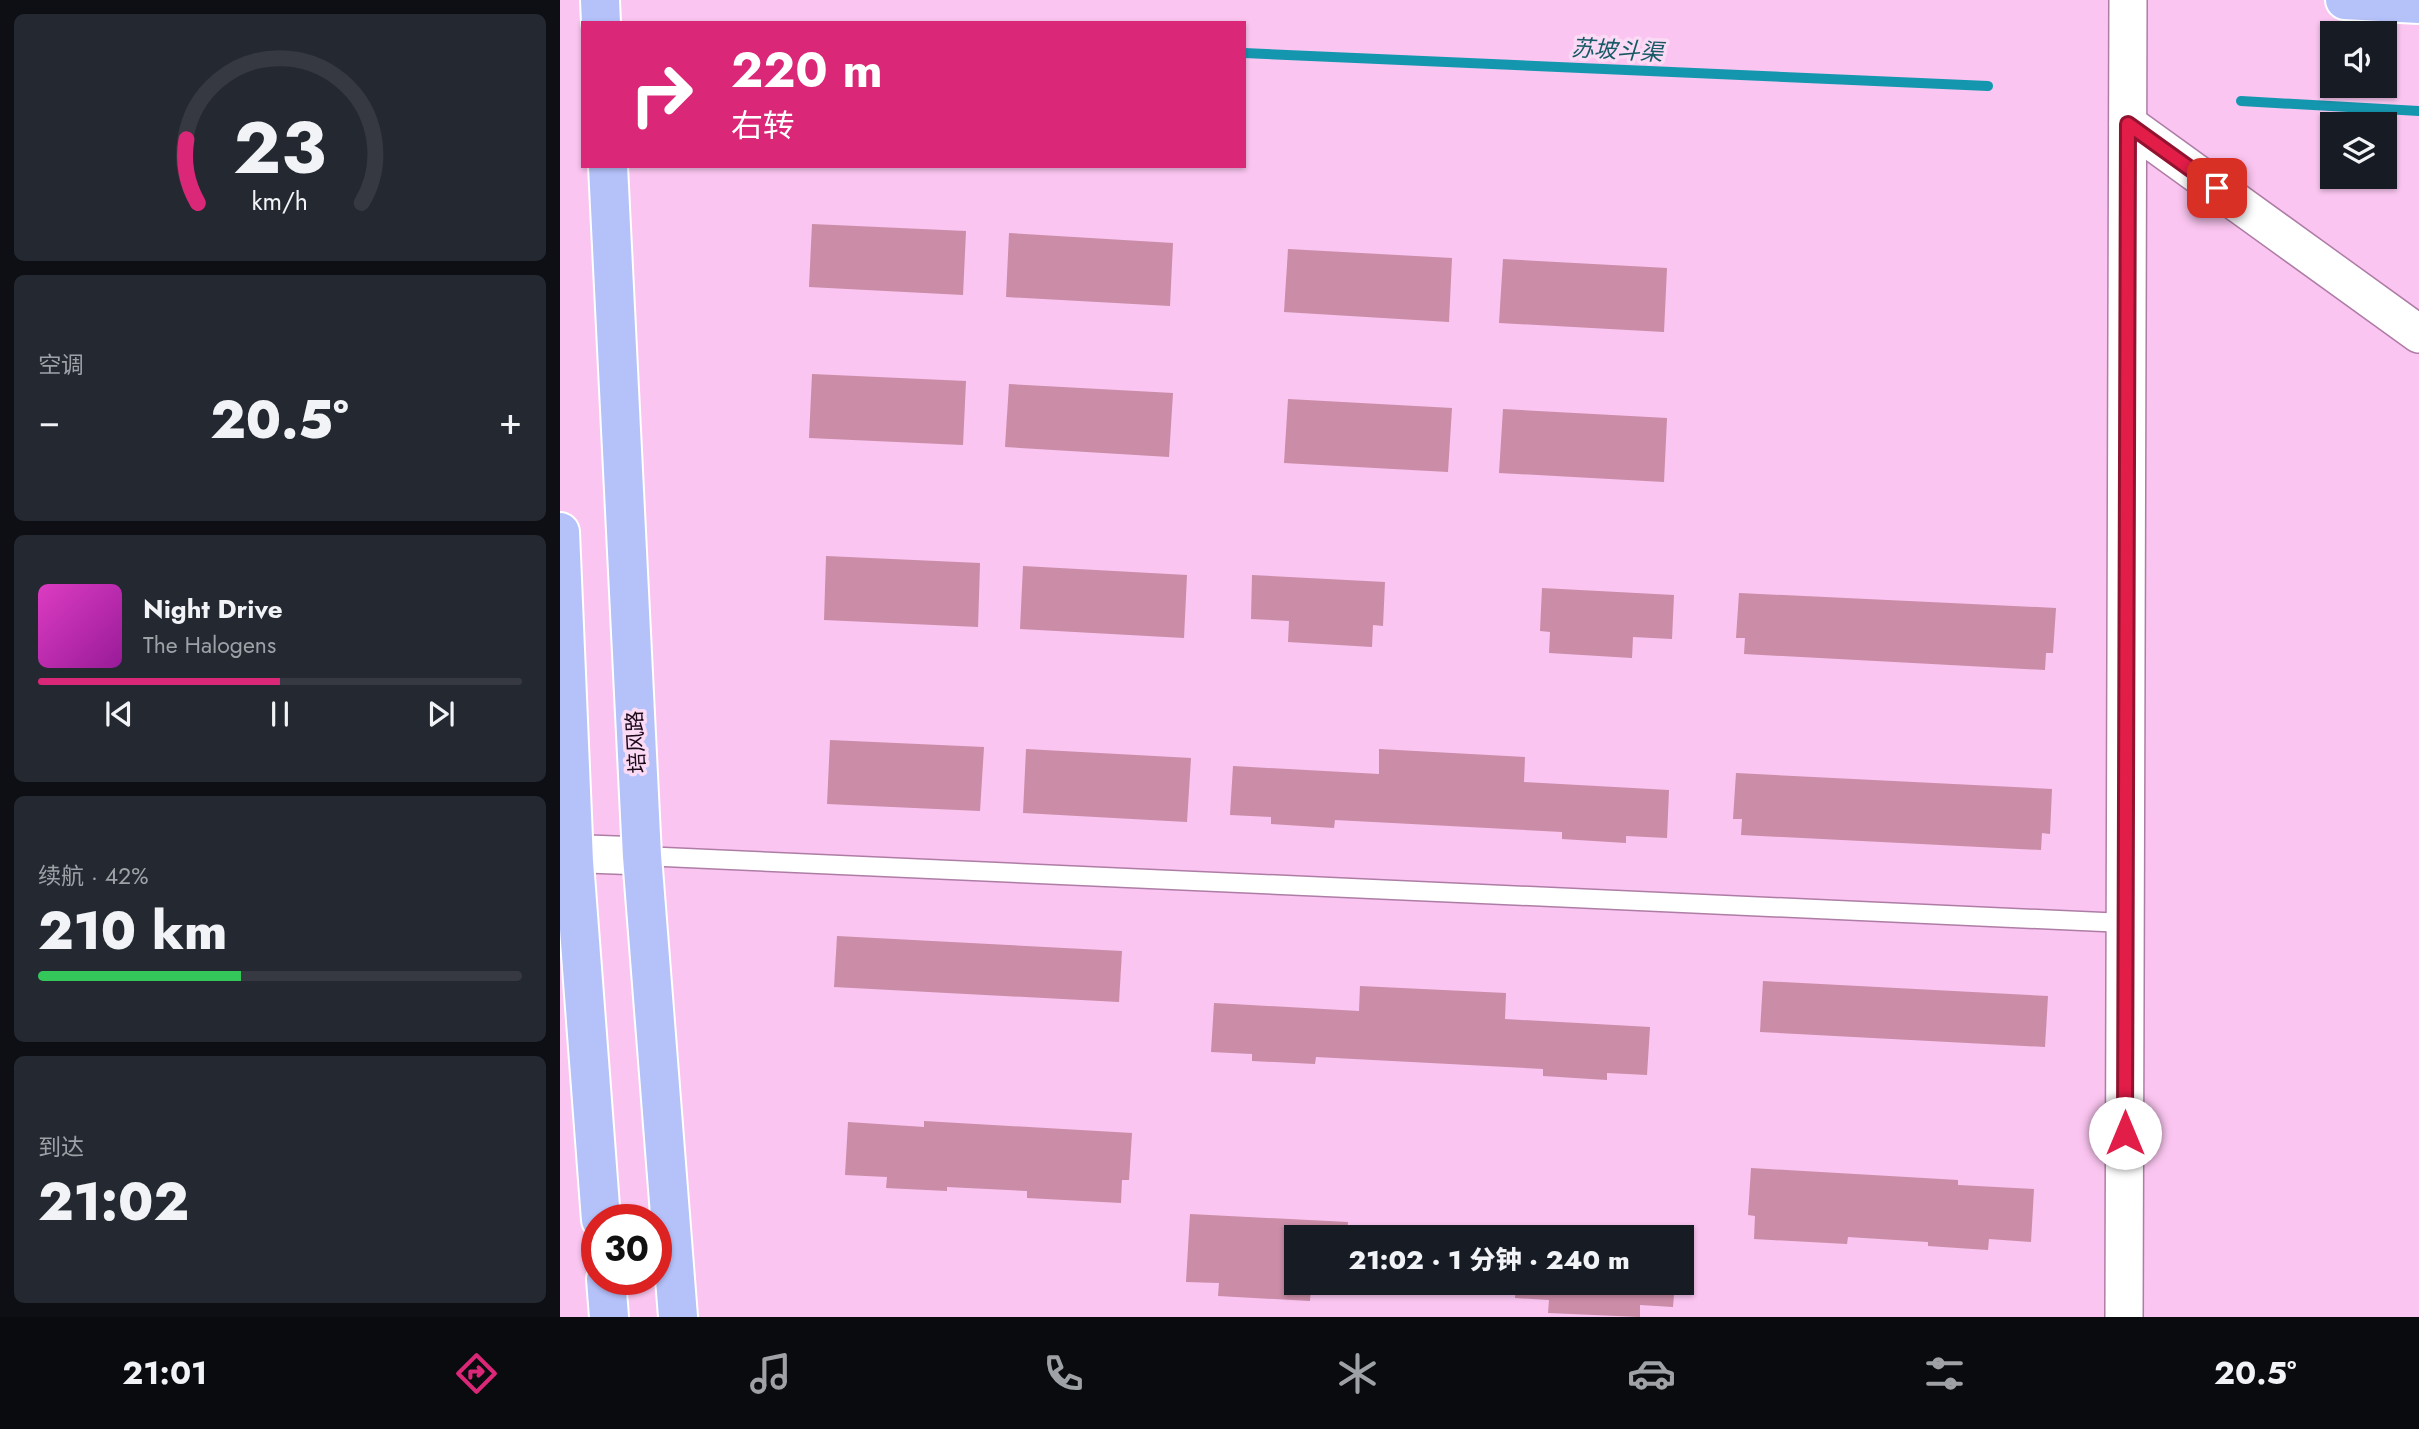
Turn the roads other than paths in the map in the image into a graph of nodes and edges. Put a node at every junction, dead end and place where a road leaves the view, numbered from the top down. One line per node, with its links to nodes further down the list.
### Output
1 (600, 0): 5 (main road)
2 (2128, 0): 6 (street)
3 (2345, 0): 4 (main road)
4 (2419, 4)
5 (601, 21)
6 (2128, 124): 8 (street); 12 (street)
7 (608, 168): 11 (main road, 培风路)
8 (2419, 334)
9 (560, 532): 10 (main road)
10 (567, 853): 11 (street); 13 (main road)
11 (642, 856): 12 (lane); 16 (main road, 培风路)
12 (2125, 923): 17 (street)
13 (600, 1204)
14 (607, 1295): 15 (main road)
15 (609, 1317)
16 (678, 1317)
17 (2124, 1317)

